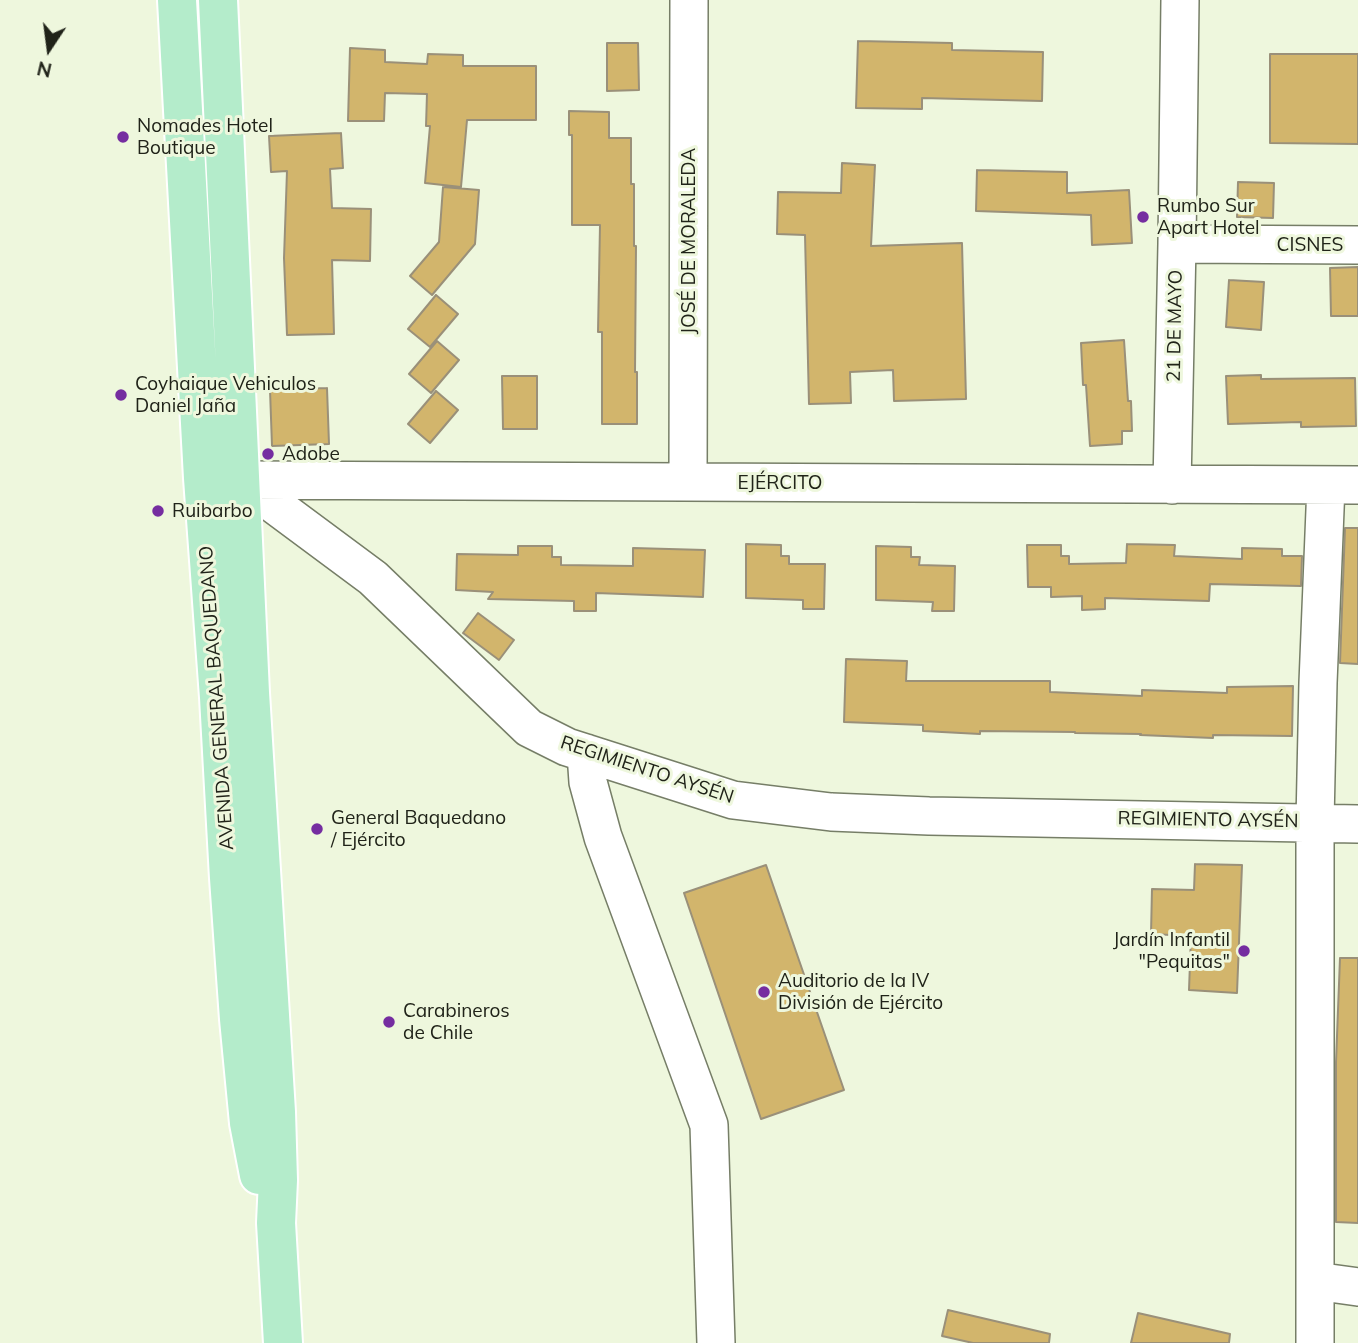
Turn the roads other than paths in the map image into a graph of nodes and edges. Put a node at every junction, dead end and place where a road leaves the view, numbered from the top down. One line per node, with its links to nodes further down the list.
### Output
1 (177, 0): 7 (main road, AVENIDA GENERAL BAQUEDANO)
2 (218, 0): 8 (main road, AVENIDA GENERAL BAQUEDANO)
3 (689, 0): 9 (street, JOSÉ DE MORALEDA)
4 (1180, 0): 5 (street, 21 DE MAYO)
5 (1177, 244): 6 (street, CISNES); 10 (street, 21 DE MAYO)
6 (1358, 245)
7 (203, 478): 8 (street, EJÉRCITO); 12 (main road, AVENIDA GENERAL BAQUEDANO)
8 (241, 480): 9 (street, EJÉRCITO); 12 (main road, AVENIDA GENERAL BAQUEDANO); 13 (street, REGIMIENTO AYSÉN)
9 (688, 482): 10 (street, EJÉRCITO)
10 (1172, 485): 11 (street, EJÉRCITO)
11 (1342, 485): 14 (street, REGIMIENTO AYSÉN)
12 (234, 695): 18 (main road, AVENIDA GENERAL BAQUEDANO)
13 (586, 753): 14 (street, REGIMIENTO AYSÉN); 19 (street)
14 (1315, 822): 15 (street, REGIMIENTO AYSÉN); 16 (street)
15 (1358, 824)
16 (1315, 1281): 17 (street); 20 (street)
17 (1358, 1287)
18 (283, 1343)
19 (716, 1343)
20 (1315, 1343)

